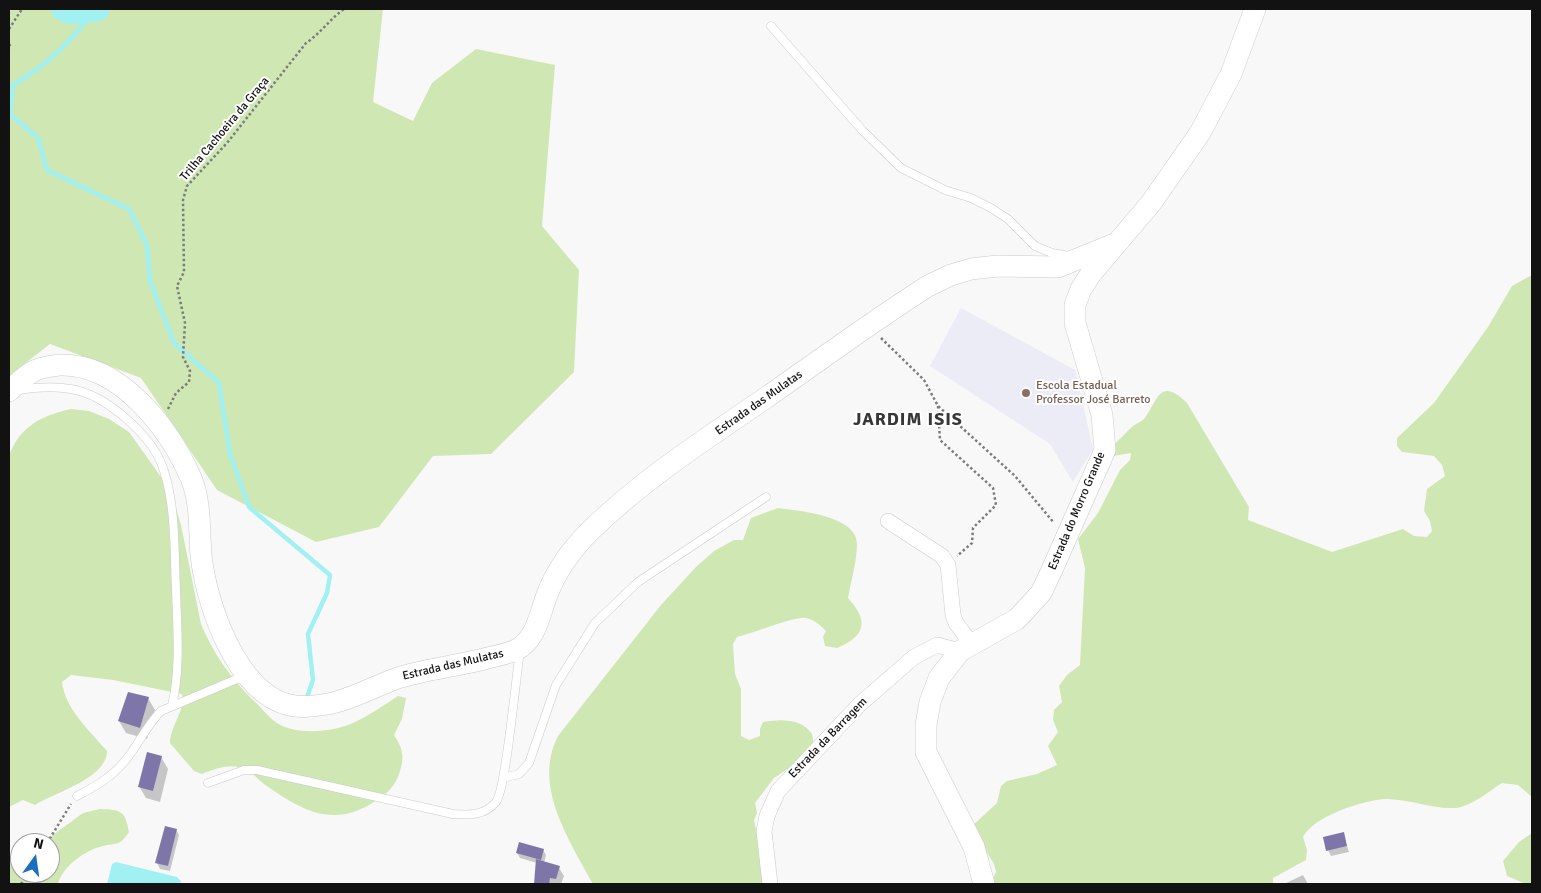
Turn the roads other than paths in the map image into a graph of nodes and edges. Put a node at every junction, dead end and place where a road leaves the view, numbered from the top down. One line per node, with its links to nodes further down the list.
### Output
1 (1255, 9): 3 (street, Estrada do Morro Grande)
2 (772, 26): 4 (lane)
3 (1116, 243): 4 (street, Estrada das Mulatas); 9 (street, Estrada do Morro Grande)
4 (1079, 258): 8 (street, Estrada das Mulatas)
5 (9, 391): 10 (street, Estrada das Mulatas); 11 (lane)
6 (766, 497): 12 (lane)
7 (888, 521): 9 (street)
8 (520, 647): 10 (street, Estrada das Mulatas); 12 (lane)
9 (966, 648): 15 (street, Estrada da Barragem); 16 (street, Estrada do Morro Grande)
10 (246, 675): 11 (lane)
11 (172, 706): 14 (lane)
12 (503, 778): 13 (lane)
13 (208, 783)
14 (77, 796)
15 (770, 884)
16 (984, 884)

